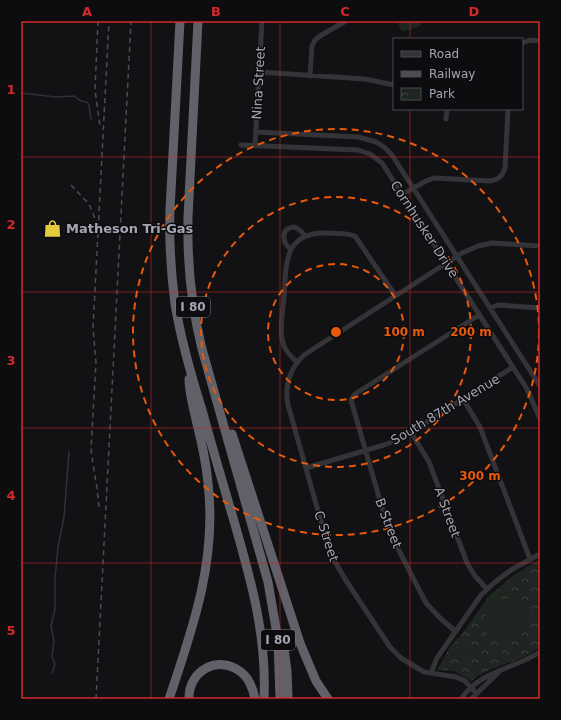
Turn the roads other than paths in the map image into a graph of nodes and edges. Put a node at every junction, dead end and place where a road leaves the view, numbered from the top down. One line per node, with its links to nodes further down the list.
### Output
1 (180, 21): 30 (highway, I 80)
2 (198, 21): 27 (highway, I 80)
3 (262, 21): 7 (street, Nina Street)
4 (346, 21): 8 (street)
5 (540, 41): 6 (street)
6 (523, 43)
7 (259, 72): 8 (street); 13 (street, Nina Street)
8 (310, 76): 9 (street)
9 (393, 85)
10 (447, 110): 12 (street)
11 (508, 110): 16 (street)
12 (446, 119)
13 (256, 132): 15 (street, Nina Street); 16 (street, Cornhusker Drive)
14 (241, 145): 15 (street, Cornhusker Drive)
15 (255, 145): 17 (street, Cornhusker Drive)
16 (414, 188): 17 (street); 21 (street, Cornhusker Drive)
17 (403, 194): 22 (street, Cornhusker Drive)
18 (305, 236): 20 (street); 20 (street); 23 (street)
19 (540, 246): 21 (street)
20 (290, 249): 28 (street)
21 (457, 256): 22 (street); 24 (street, Cornhusker Drive)
22 (446, 263): 23 (street); 26 (street, Cornhusker Drive)
23 (395, 295): 28 (street)
24 (490, 308): 25 (street); 31 (street, Cornhusker Drive)
25 (540, 308)
26 (480, 315): 29 (street, Cornhusker Drive); 35 (street, B Street)
27 (196, 324): 39 (highway, I 80); 55 (highway)
28 (297, 362): 36 (street, C Street)
29 (513, 367): 32 (street, South 87th Avenue); 33 (street, Cornhusker Drive)
30 (190, 368): 45 (highway); 52 (highway, I 80)
31 (540, 386)
32 (463, 399): 34 (street, South 87th Avenue); 38 (street)
33 (540, 419)
34 (411, 432): 35 (street, South 87th Avenue); 40 (street, A Street)
35 (365, 450): 36 (street, South 87th Avenue); 41 (street, B Street)
36 (306, 468): 44 (street, C Street)
37 (540, 554): 38 (street)
38 (530, 559): 40 (street)
39 (268, 582): 53 (highway, I 80); 54 (highway)
40 (487, 589): 41 (street)
41 (455, 631): 44 (street)
42 (540, 652): 43 (street)
43 (500, 671): 46 (street); 47 (street)
44 (431, 673): 46 (street, C Street)
45 (175, 681): 48 (highway); 49 (highway)
46 (471, 686): 47 (street, C Street); 56 (street)
47 (476, 693): 57 (street)
48 (169, 699)
49 (172, 699)
50 (189, 699): 51 (highway)
51 (255, 699)
52 (264, 699)
53 (280, 699)
54 (288, 699)
55 (328, 699)
56 (461, 699)
57 (471, 699)

